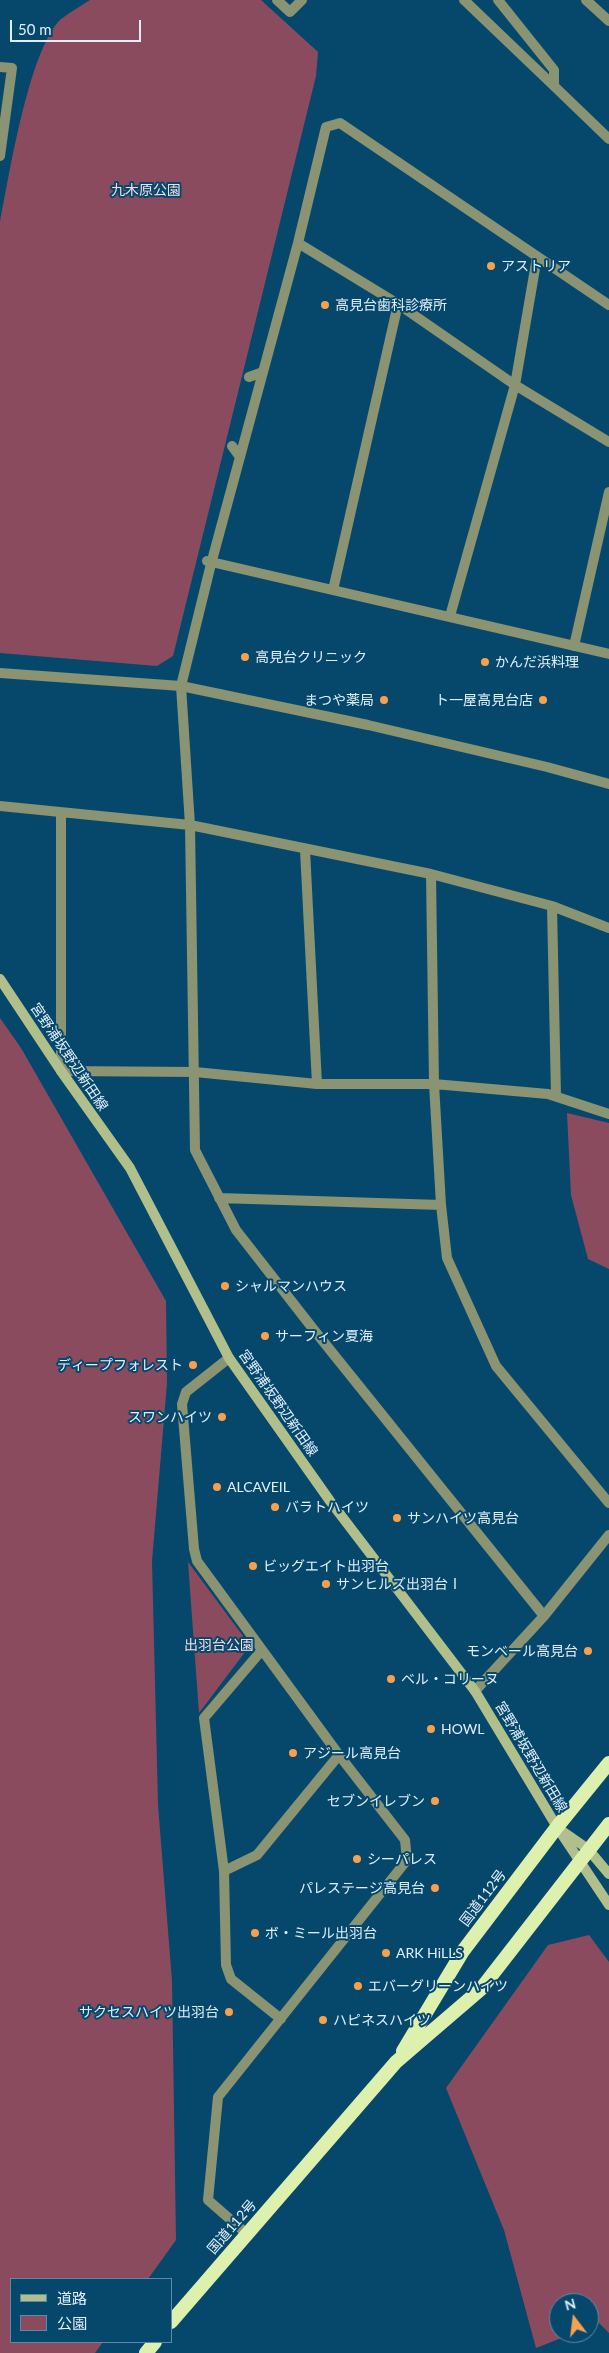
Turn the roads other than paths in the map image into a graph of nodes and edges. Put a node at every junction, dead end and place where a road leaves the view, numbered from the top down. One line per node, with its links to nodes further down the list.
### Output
1 (277, 0): 2 (street)
2 (302, 0)
3 (464, 0): 8 (street)
4 (498, 0): 8 (street)
5 (586, 0): 6 (street)
6 (609, 21)
7 (0, 66): 10 (street)
8 (554, 86): 9 (street)
9 (609, 139)
10 (0, 157)
11 (298, 243): 12 (street); 13 (street); 15 (street)
12 (537, 257): 14 (street); 17 (street)
13 (398, 304): 17 (street); 23 (street)
14 (609, 305)
15 (263, 372): 16 (street); 20 (street)
16 (249, 377)
17 (514, 385): 18 (street); 24 (street)
18 (609, 442)
19 (232, 446): 20 (street)
20 (240, 457): 22 (street)
21 (609, 492): 25 (street)
22 (209, 562): 23 (street); 28 (street)
23 (333, 590): 24 (street)
24 (450, 616): 25 (street)
25 (574, 646): 26 (street)
26 (609, 654)
27 (0, 673): 28 (street)
28 (181, 686): 29 (street); 32 (street)
29 (609, 784)
30 (0, 806): 31 (street)
31 (61, 813): 32 (street); 38 (street)
32 (190, 825): 33 (street); 39 (street)
33 (305, 850): 34 (street); 40 (street)
34 (431, 874): 35 (street); 41 (street)
35 (552, 906): 36 (street); 42 (street)
36 (609, 928)
37 (0, 979): 38 (main road, 宮野浦坂野辺新田線)
38 (61, 1071): 39 (street); 46 (main road, 宮野浦坂野辺新田線)
39 (195, 1072): 40 (street); 44 (street)
40 (317, 1084): 41 (street)
41 (434, 1084): 42 (street); 45 (street)
42 (556, 1096): 43 (street)
43 (609, 1114)
44 (218, 1198): 45 (street); 49 (street)
45 (441, 1205): 47 (street)
46 (229, 1358): 50 (street); 51 (main road, 宮野浦坂野辺新田線)
47 (609, 1503)
48 (609, 1535): 49 (street)
49 (544, 1616): 51 (street)
50 (262, 1650): 52 (street); 58 (street)
51 (475, 1691): 55 (main road, 宮野浦坂野辺新田線)
52 (339, 1756): 58 (street); 61 (street)
53 (609, 1763): 55 (highway, 国道112号)
54 (609, 1824): 56 (highway, 国道112号)
55 (557, 1827): 56 (main road, 宮野浦坂野辺新田線); 57 (main road, 宮野浦坂野辺新田線); 62 (highway, 国道112号)
56 (588, 1849): 57 (highway, 国道112号); 59 (main road, 宮野浦坂野辺新田線)
57 (578, 1862): 60 (main road, 宮野浦坂野辺新田線); 62 (highway, 国道112号)
58 (224, 1871): 61 (street)
59 (609, 1874)
60 (609, 1905)
61 (282, 2020): 63 (street)
62 (396, 2062): 63 (highway, 国道112号)
63 (247, 2234): 64 (highway, 国道112号)
64 (172, 2321)
65 (154, 2343): 66 (highway)
66 (146, 2353)

